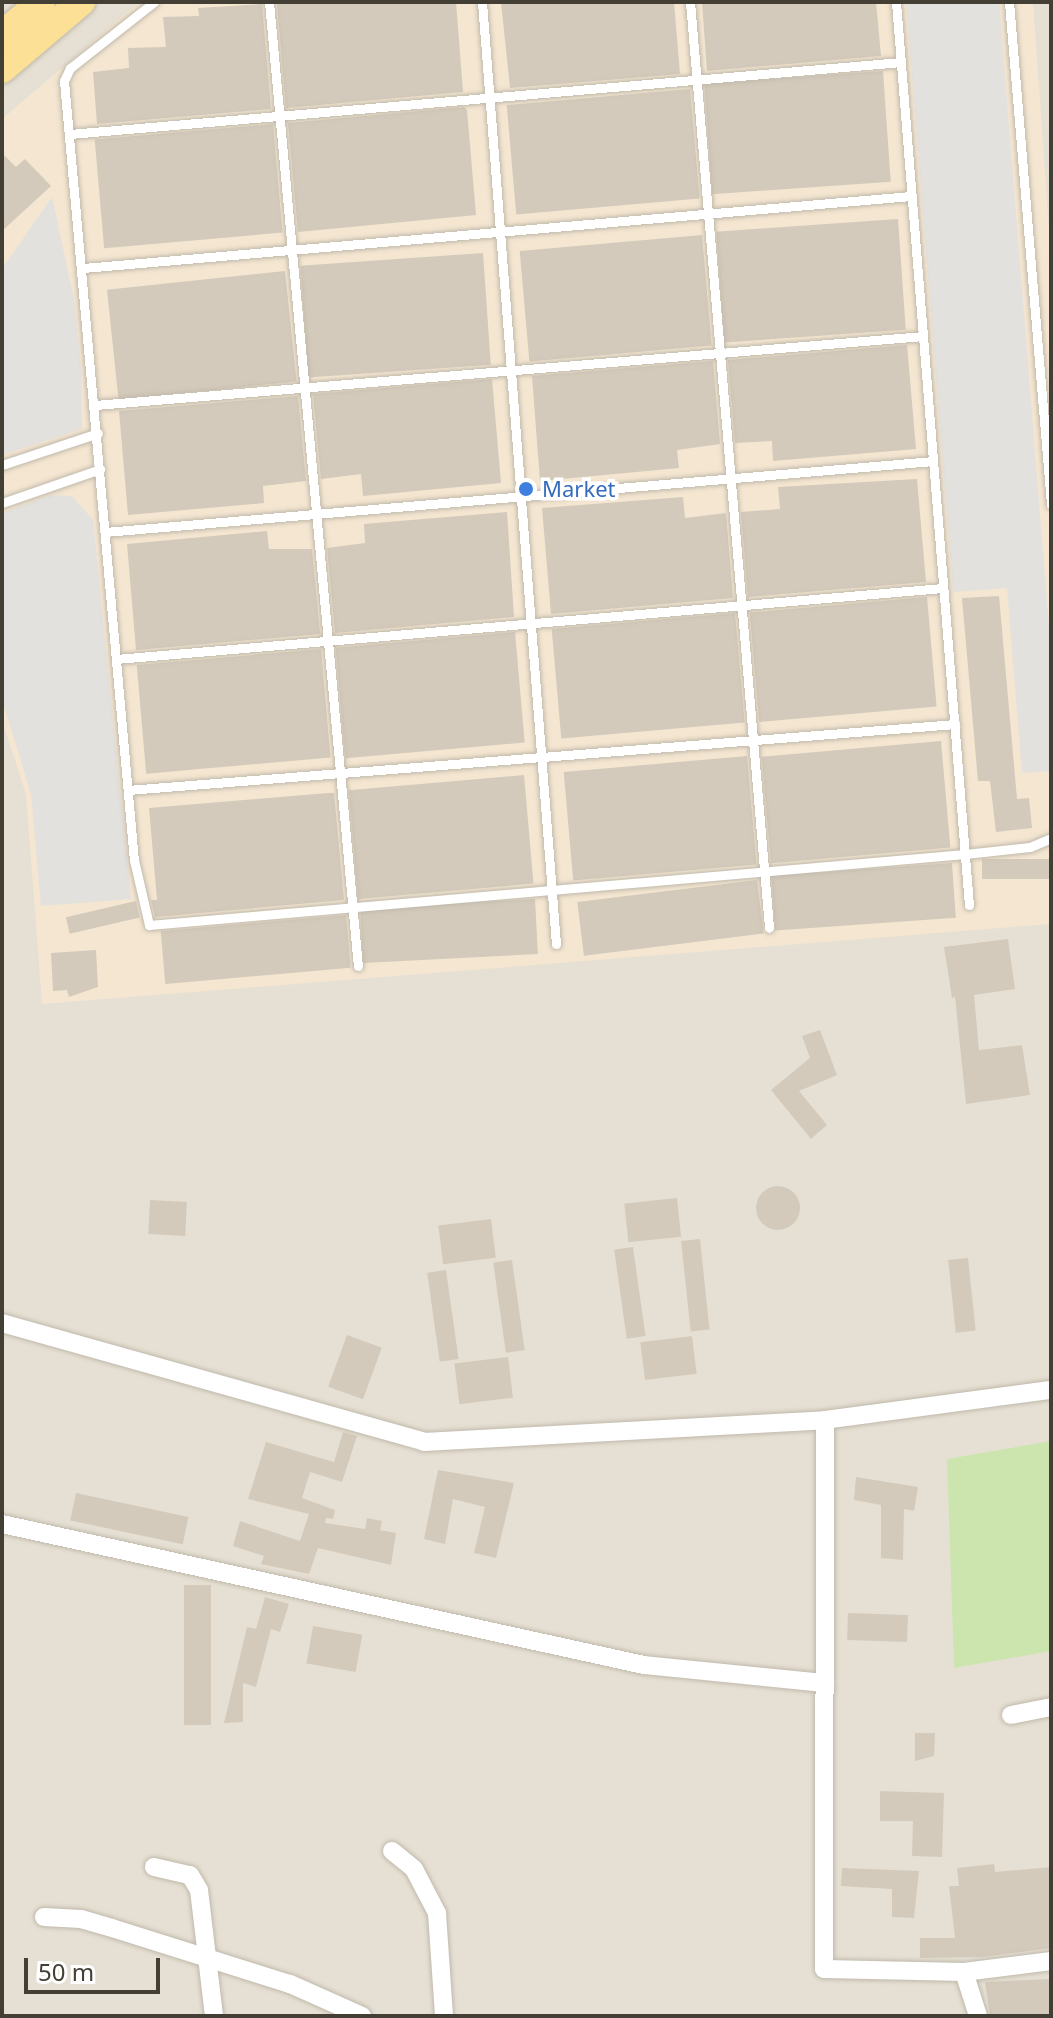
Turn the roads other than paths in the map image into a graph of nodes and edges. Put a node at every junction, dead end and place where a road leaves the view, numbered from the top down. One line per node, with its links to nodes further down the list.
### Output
1 (41, 2): 9 (main road)
2 (81, 2): 11 (main road)
3 (154, 2): 15 (lane)
4 (269, 2): 14 (lane)
5 (482, 2): 13 (lane)
6 (690, 2): 12 (lane)
7 (896, 2): 10 (lane)
8 (1009, 2): 27 (lane)
9 (2, 35)
10 (901, 62): 12 (lane); 16 (lane)
11 (2, 69)
12 (696, 79): 13 (lane); 17 (lane)
13 (489, 96): 14 (lane); 18 (lane)
14 (280, 113): 15 (lane); 19 (lane)
15 (70, 134): 20 (lane)
16 (911, 196): 17 (lane); 21 (lane)
17 (708, 213): 18 (lane); 22 (lane)
18 (500, 231): 19 (lane); 23 (lane)
19 (292, 249): 20 (lane); 24 (lane)
20 (83, 268): 25 (lane)
21 (923, 336): 22 (lane); 28 (lane)
22 (720, 353): 23 (lane); 31 (lane)
23 (511, 371): 24 (lane); 32 (lane)
24 (305, 388): 25 (lane); 35 (lane)
25 (95, 405): 26 (lane)
26 (98, 433): 29 (lane); 30 (lane)
27 (1048, 448): 34 (lane)
28 (933, 461): 31 (lane); 37 (lane)
29 (2, 465)
30 (100, 469): 33 (lane); 36 (lane)
31 (730, 478): 32 (lane); 38 (lane)
32 (521, 496): 35 (lane); 39 (lane)
33 (2, 503)
34 (1051, 504)
35 (316, 514): 36 (lane); 40 (lane)
36 (105, 532): 41 (lane)
37 (943, 588): 38 (lane); 42 (lane)
38 (742, 606): 39 (lane); 43 (lane)
39 (531, 623): 40 (lane); 44 (lane)
40 (328, 641): 41 (lane); 45 (lane)
41 (116, 659): 46 (lane)
42 (955, 724): 43 (lane); 48 (lane)
43 (753, 740): 44 (lane); 49 (lane)
44 (541, 757): 45 (lane); 50 (lane)
45 (340, 773): 46 (lane); 52 (lane)
46 (128, 790): 52 (lane)
47 (1051, 838): 48 (lane)
48 (965, 854): 49 (lane); 51 (lane)
49 (764, 871): 50 (lane); 53 (lane)
50 (552, 890): 52 (lane); 54 (lane)
51 (969, 905)
52 (352, 907): 55 (lane)
53 (769, 928)
54 (556, 944)
55 (358, 966)
56 (2, 1323): 58 (street)
57 (1051, 1390): 58 (street)
58 (825, 1420): 60 (street)
59 (2, 1524): 60 (street)
60 (825, 1683): 68 (street)
61 (1051, 1707): 62 (street)
62 (1011, 1715)
63 (392, 1851): 71 (street)
64 (154, 1867): 66 (street)
65 (44, 1917): 66 (street)
66 (207, 1959): 69 (street); 70 (street)
67 (1051, 1961): 68 (street)
68 (964, 1972): 72 (street)
69 (214, 2016)
70 (362, 2016)
71 (444, 2016)
72 (978, 2016)

